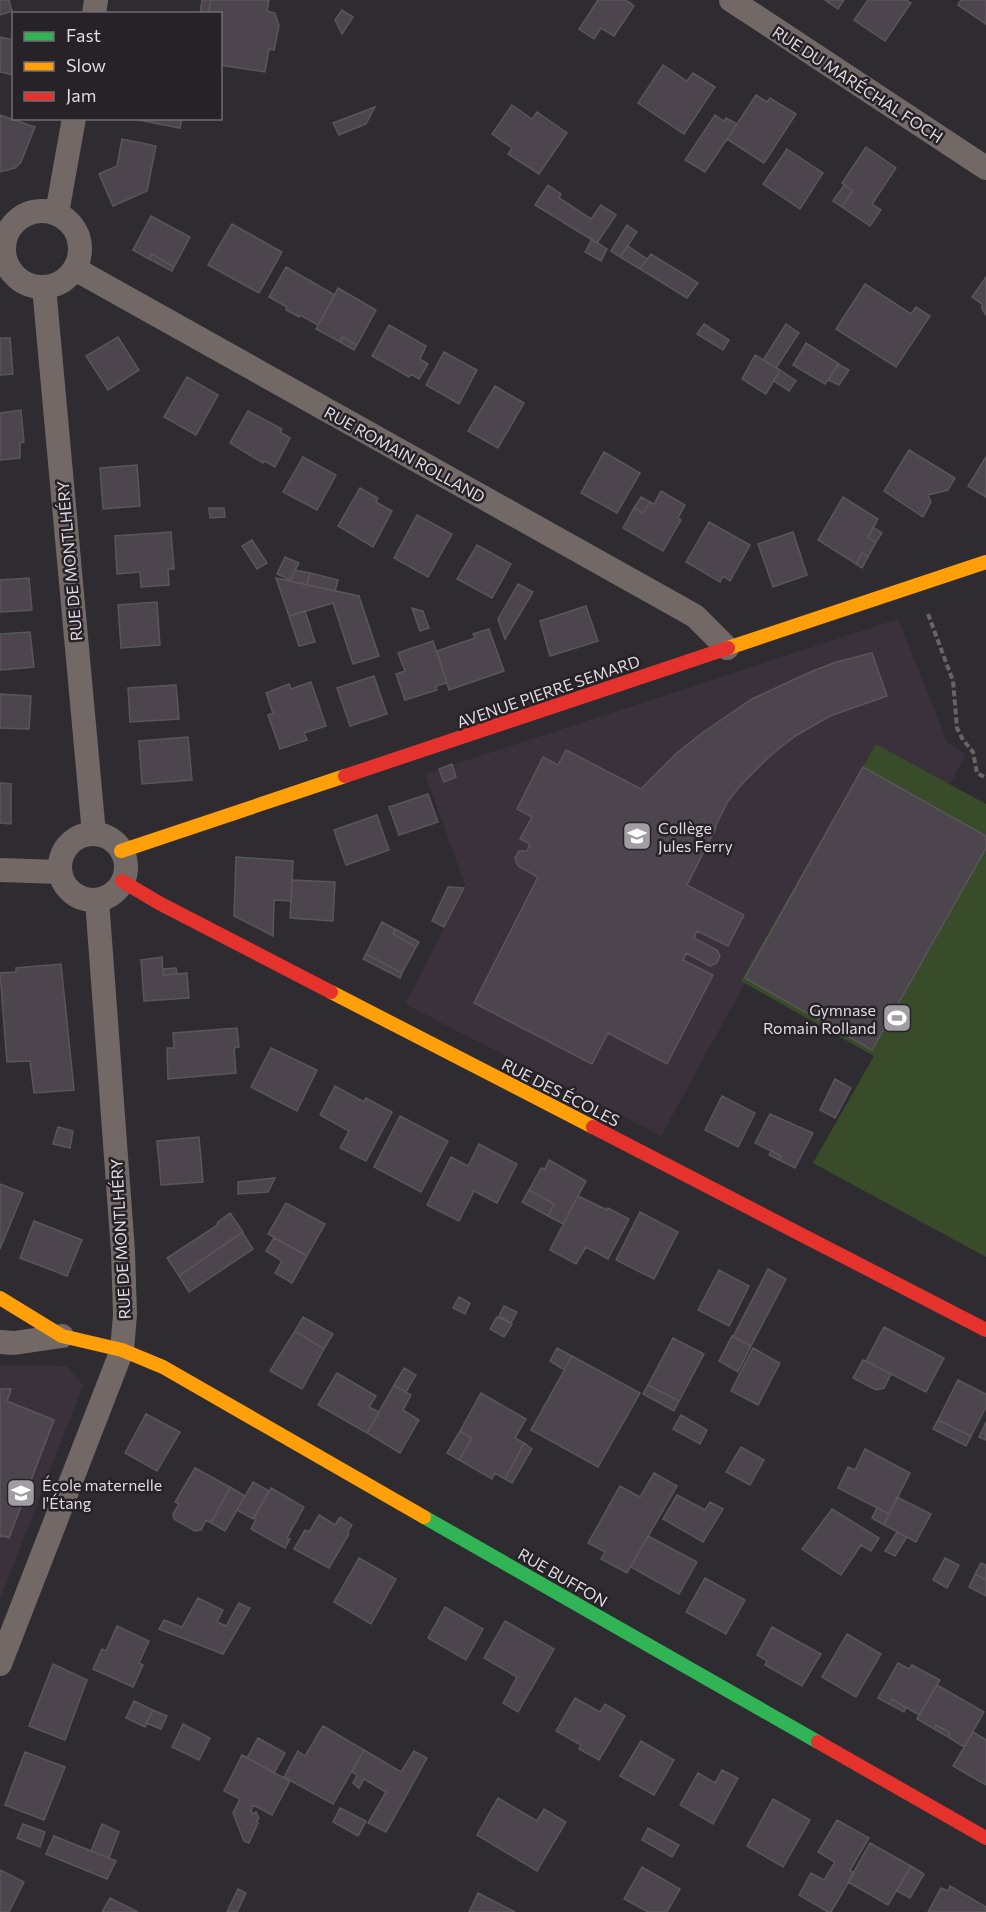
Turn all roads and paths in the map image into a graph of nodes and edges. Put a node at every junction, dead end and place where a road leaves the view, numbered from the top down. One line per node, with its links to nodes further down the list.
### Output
1 (731, 0): 3 (street, RUE DU MARÉCHAL FOCH)
2 (74, 120): 4 (street)
3 (986, 168)
4 (57, 213): 5 (street); 6 (street)
5 (4, 269): 7 (street)
6 (75, 269): 7 (street); 10 (street, RUE ROMAIN ROLLAND)
7 (44, 287): 12 (street, RUE DE MONTLHÉRY)
8 (986, 562): 9 (street, AVENUE PIERRE SEMARD)
9 (917, 585): 10 (street, AVENUE PIERRE SEMARD); 11 (path)
10 (727, 648): 13 (street, AVENUE PIERRE SEMARD)
11 (986, 778)
12 (93, 834): 13 (street); 15 (street)
13 (121, 851): 16 (street)
14 (0, 870): 15 (street)
15 (60, 872): 17 (street)
16 (122, 881): 17 (street); 19 (street, RUE DES ÉCOLES)
17 (97, 900): 22 (street, RUE DE MONTLHÉRY)
18 (0, 1298): 20 (street, RUE BUFFON)
19 (986, 1330)
20 (62, 1336): 21 (street); 22 (street, RUE BUFFON)
21 (0, 1342)
22 (122, 1350): 23 (street, RUE DE MONTLHÉRY); 24 (street, RUE BUFFON)
23 (0, 1664)
24 (986, 1838)

